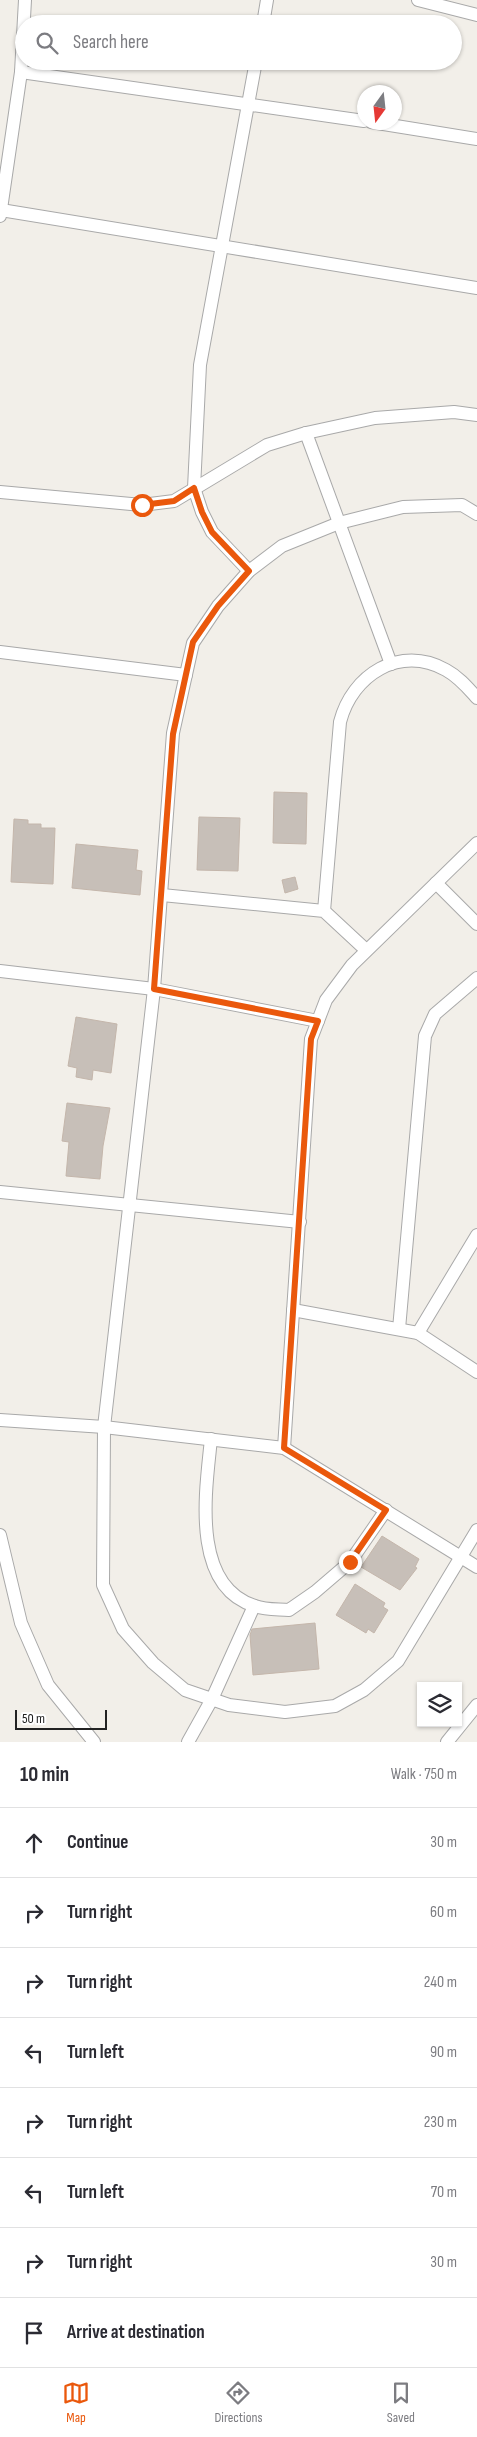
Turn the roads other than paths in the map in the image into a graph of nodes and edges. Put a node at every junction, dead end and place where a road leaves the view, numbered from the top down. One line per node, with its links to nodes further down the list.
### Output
1 (25, 0): 4 (street)
2 (267, 0): 5 (street)
3 (418, 0): 6 (street)
4 (24, 15)
5 (264, 15)
6 (477, 15)
7 (254, 70): 9 (street)
8 (21, 72): 9 (street); 13 (street)
9 (248, 104): 10 (street); 14 (street)
10 (357, 121)
11 (402, 127): 12 (street)
12 (477, 139)
13 (1, 213): 14 (street)
14 (222, 246): 15 (street); 18 (street)
15 (477, 288)
16 (477, 415): 17 (street)
17 (306, 433): 18 (street); 21 (street)
18 (194, 488): 19 (street); 22 (street)
19 (0, 492)
20 (477, 514): 21 (street)
21 (339, 523): 22 (street); 24 (street)
22 (249, 571): 25 (street)
23 (0, 652): 25 (street)
24 (391, 664): 26 (street); 30 (street)
25 (186, 675): 29 (street)
26 (477, 698)
27 (477, 843): 28 (street)
28 (436, 883): 31 (street); 32 (street)
29 (162, 894): 30 (street); 35 (street)
30 (324, 911): 32 (street)
31 (477, 924)
32 (366, 950): 36 (street)
33 (0, 971): 35 (street)
34 (477, 978): 42 (street)
35 (154, 989): 36 (street); 38 (street)
36 (318, 1021): 39 (street)
37 (0, 1192): 38 (street)
38 (130, 1203): 39 (street); 46 (street)
39 (300, 1222): 41 (street)
40 (477, 1235): 43 (street)
41 (293, 1310): 42 (street); 48 (street)
42 (399, 1329): 43 (street)
43 (418, 1333): 44 (street)
44 (477, 1372)
45 (0, 1420): 46 (street)
46 (104, 1427): 47 (street); 55 (street)
47 (211, 1439): 48 (street); 54 (street)
48 (284, 1448): 49 (street)
49 (386, 1510): 52 (street); 54 (street)
50 (477, 1530): 52 (street)
51 (0, 1535): 57 (street)
52 (461, 1557): 53 (street); 55 (street)
53 (477, 1567)
54 (254, 1606): 55 (street)
55 (212, 1699): 58 (street)
56 (477, 1705): 59 (street)
57 (94, 1742)
58 (188, 1742)
59 (447, 1742)

